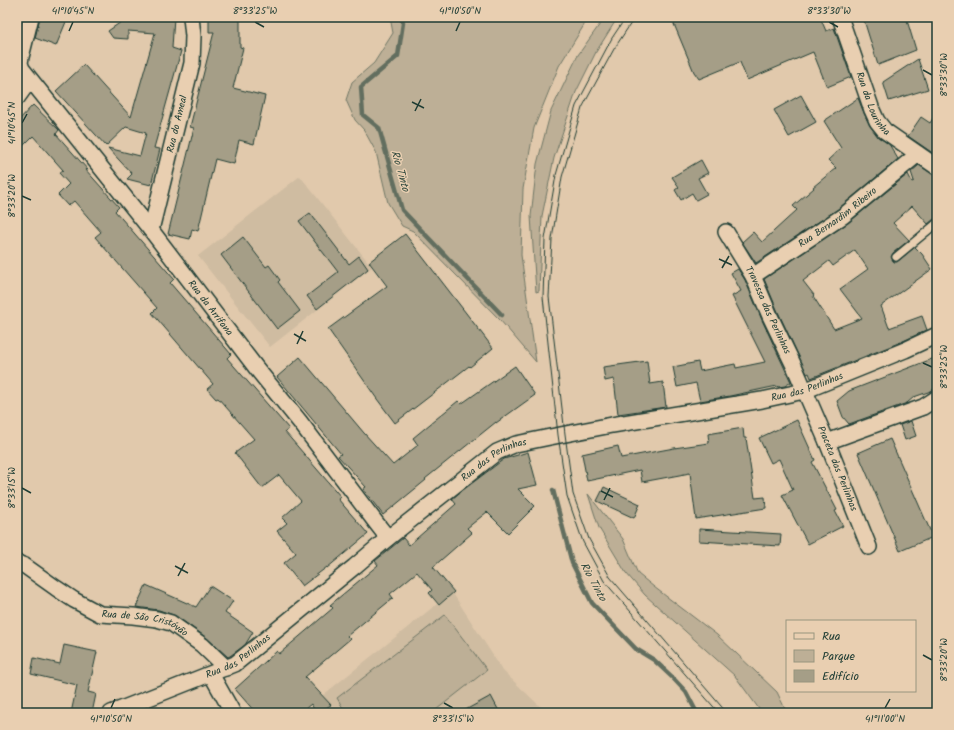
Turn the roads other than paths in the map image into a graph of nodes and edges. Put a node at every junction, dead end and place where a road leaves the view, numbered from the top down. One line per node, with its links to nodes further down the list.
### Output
1 (31, 17): 4 (street)
2 (191, 17): 9 (street, Rua do Ameal)
3 (840, 17): 6 (street, Rua da Lourinha)
4 (30, 80): 5 (street); 9 (street, Rua da Arrifana)
5 (17, 98)
6 (918, 154): 7 (street, Rua da Lourinha); 12 (street, Rua Bernardim Ribeiro)
7 (937, 168)
8 (937, 223): 11 (lane)
9 (151, 230): 17 (street, Rua da Arrifana)
10 (726, 232): 12 (street, Travessa das Perlinhas)
11 (896, 257)
12 (753, 276): 14 (street, Travessa das Perlinhas)
13 (937, 335): 14 (street, Rua das Perlinhas)
14 (804, 392): 16 (street, Praceta das Perlinhas); 17 (street, Rua das Perlinhas)
15 (937, 398): 16 (street)
16 (827, 442): 18 (street, Praceta das Perlinhas)
17 (388, 538): 20 (street, Rua das Perlinhas)
18 (869, 547)
19 (17, 563): 20 (street, Rua de São Cristóvão)
20 (226, 668): 21 (street, Rua das Perlinhas)
21 (211, 674): 22 (street, Rua das Perlinhas); 23 (street)
22 (111, 713)
23 (233, 713)

